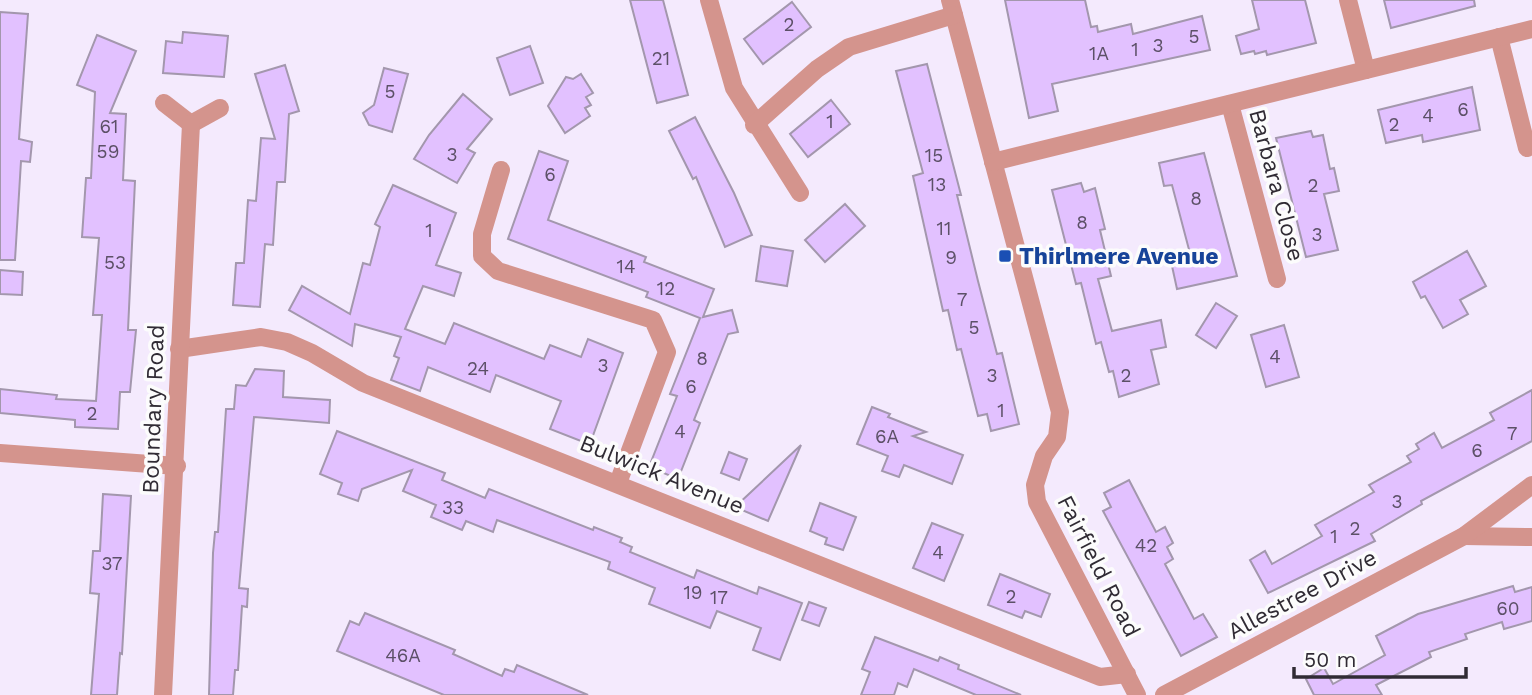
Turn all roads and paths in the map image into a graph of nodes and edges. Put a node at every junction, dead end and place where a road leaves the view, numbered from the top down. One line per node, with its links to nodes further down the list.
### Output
1 (709, 0): 11 (street)
2 (1348, 0): 6 (street)
3 (952, 7): 11 (street); 13 (street, Fairfield Road)
4 (1532, 29): 5 (street)
5 (1499, 37): 6 (street); 12 (street)
6 (1366, 70): 8 (street)
7 (164, 103): 10 (street)
8 (1230, 104): 13 (street); 16 (street, Barbara Close)
9 (220, 108): 10 (street)
10 (191, 124): 17 (street, Boundary Road)
11 (754, 125): 15 (street)
12 (1527, 148)
13 (993, 162): 24 (street, Fairfield Road)
14 (501, 170): 20 (street)
15 (800, 193)
16 (1277, 279)
17 (178, 349): 19 (street, Boundary Road); 20 (street, Bulwick Avenue)
18 (0, 453): 19 (street)
19 (177, 466): 25 (street, Boundary Road)
20 (618, 483): 24 (street, Bulwick Avenue)
21 (1532, 485): 22 (street, Allestree Drive)
22 (1464, 536): 23 (street, Allestree Drive); 27 (street, Allestree Drive)
23 (1532, 537)
24 (1126, 674): 26 (street, Fairfield Road)
25 (163, 695)
26 (1137, 695)
27 (1164, 695)

